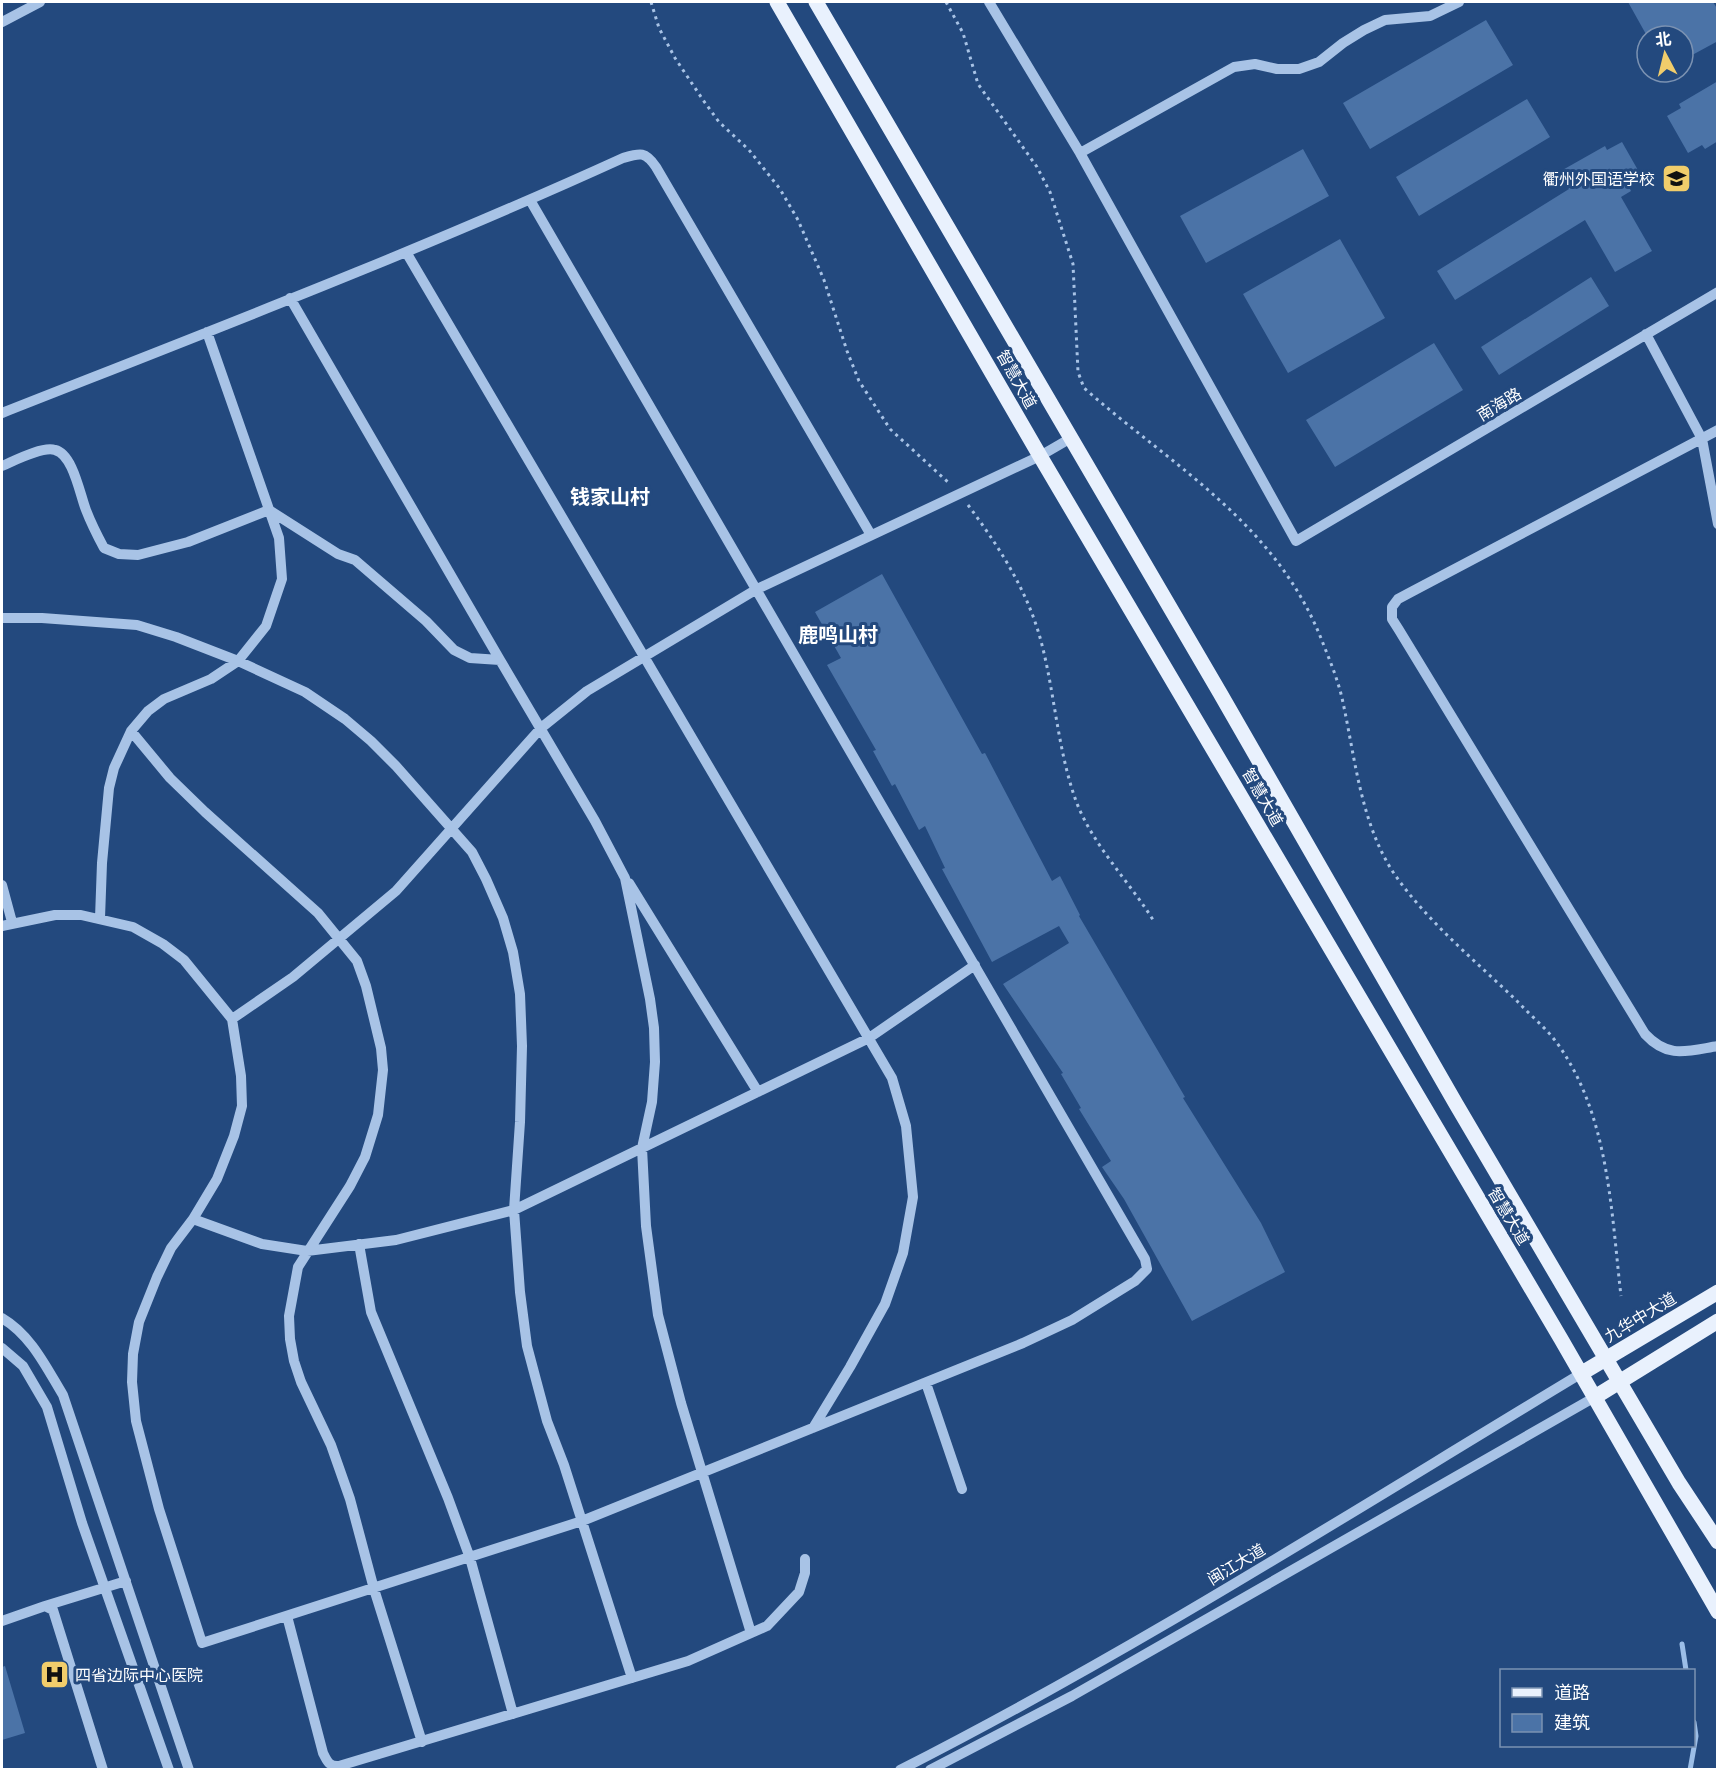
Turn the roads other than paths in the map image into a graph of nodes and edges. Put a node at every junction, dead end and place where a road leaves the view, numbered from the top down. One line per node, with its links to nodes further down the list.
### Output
1 (40, 2): 6 (street)
2 (777, 2): 18 (main road, 智慧大道)
3 (816, 2): 16 (main road, 智慧大道)
4 (990, 2): 7 (street)
5 (1458, 2): 7 (street)
6 (2, 22)
7 (1080, 153): 13 (street, 南海路)
8 (530, 200): 9 (street); 22 (street); 23 (street)
9 (406, 252): 11 (street); 25 (street)
10 (1718, 292): 13 (street, 南海路)
11 (290, 298): 12 (street); 26 (street)
12 (207, 332): 14 (street); 20 (street)
13 (1646, 334): 17 (street)
14 (2, 413)
15 (1718, 430): 17 (street)
16 (1071, 438): 18 (street); 50 (main road, 智慧大道)
17 (1702, 439): 21 (street); 39 (street)
18 (1040, 456): 22 (street); 51 (main road, 智慧大道)
19 (2, 465): 20 (street)
20 (269, 510): 26 (street); 27 (street)
21 (1718, 524)
22 (871, 536): 23 (street)
23 (757, 589): 25 (street); 36 (street)
24 (2, 618): 27 (street)
25 (644, 657): 28 (street); 38 (street)
26 (500, 660): 28 (street)
27 (238, 661): 29 (street); 30 (street)
28 (541, 728): 30 (street); 31 (street)
29 (131, 731): 33 (street); 35 (street)
30 (451, 829): 35 (street); 42 (street)
31 (625, 878): 40 (street); 41 (street)
32 (2, 885): 34 (street)
33 (100, 918): 34 (street); 37 (street)
34 (7, 924)
35 (340, 939): 37 (street); 45 (street)
36 (975, 965): 38 (street); 53 (street)
37 (232, 1019): 43 (street)
38 (869, 1038): 40 (street); 55 (street)
39 (1718, 1046)
40 (758, 1092): 41 (street)
41 (642, 1148): 42 (street); 56 (street)
42 (514, 1209): 44 (street); 58 (street)
43 (193, 1219): 45 (street); 67 (street)
44 (359, 1244): 45 (street); 60 (street)
45 (307, 1251): 64 (street)
46 (1718, 1292): 50 (main road, 九华中大道)
47 (2, 1318): 62 (street)
48 (1718, 1320): 52 (main road)
49 (2, 1347): 63 (street)
50 (1607, 1358): 51 (main road, 九华中大道); 52 (main road, 智慧大道)
51 (1582, 1373): 54 (main road, 智慧大道); 76 (street, 闽江大道)
52 (1621, 1382): 54 (main road); 59 (main road, 智慧大道)
53 (926, 1383): 55 (street); 57 (street)
54 (1595, 1397): 66 (main road, 智慧大道); 77 (street, 闽江大道)
55 (813, 1428): 56 (street)
56 (703, 1472): 58 (street); 69 (street)
57 (962, 1489)
58 (582, 1521): 60 (street); 70 (street)
59 (1718, 1542)
60 (470, 1558): 64 (street); 71 (street)
61 (805, 1559): 69 (street)
62 (126, 1581): 63 (street); 75 (street)
63 (105, 1587): 65 (street); 74 (street)
64 (374, 1589): 67 (street); 72 (street)
65 (45, 1606): 68 (street); 73 (street)
66 (1718, 1612)
67 (286, 1616): 72 (street)
68 (2, 1621)
69 (751, 1633): 70 (street)
70 (632, 1677): 71 (street)
71 (513, 1714): 72 (street)
72 (422, 1742)
73 (103, 1770)
74 (169, 1770)
75 (189, 1770)
76 (900, 1770)
77 (930, 1770)

